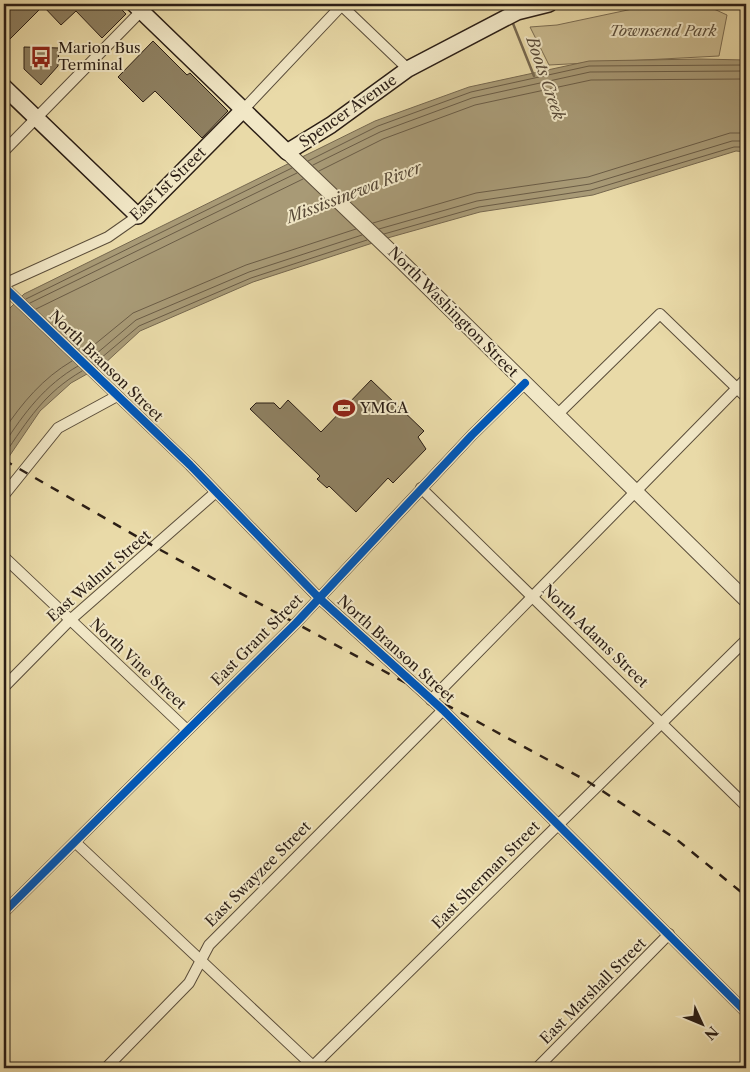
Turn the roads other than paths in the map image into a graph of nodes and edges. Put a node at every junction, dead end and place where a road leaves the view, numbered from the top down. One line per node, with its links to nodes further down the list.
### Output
1 (341, 4): 4 (street); 6 (street)
2 (549, 4): 4 (main road, Spencer Avenue)
3 (141, 6): 6 (main road, North Washington Street); 7 (street)
4 (408, 69): 9 (main road, Spencer Avenue)
5 (4, 87): 7 (main road)
6 (242, 110): 9 (main road, North Washington Street); 10 (main road, East 1st Street)
7 (36, 118): 8 (street); 10 (main road)
8 (4, 151)
9 (287, 152): 13 (street, North Washington Street)
10 (138, 216): 11 (street, East 1st Street)
11 (4, 286): 15 (street, North Branson Street)
12 (746, 380): 14 (street)
13 (525, 383): 17 (street, North Washington Street); 18 (street, East Grant Street)
14 (737, 389): 16 (street); 17 (street); 20 (street)
15 (117, 396): 19 (street, North Branson Street); 21 (street)
16 (746, 398)
17 (558, 414): 20 (street, North Washington Street)
18 (421, 488): 23 (street, North Adams Street); 24 (street, East Grant Street)
19 (216, 492): 24 (street, North Branson Street); 26 (street, East Walnut Street)
20 (635, 492): 23 (street); 25 (street, North Washington Street)
21 (4, 495)
22 (4, 557): 26 (street, North Vine Street)
23 (532, 597): 29 (street); 31 (street, North Adams Street)
24 (319, 598): 29 (street, North Branson Street); 32 (street, East Grant Street)
25 (746, 600)
26 (69, 621): 28 (street, East Walnut Street); 32 (street, North Vine Street)
27 (746, 640): 31 (street, East Sherman Street)
28 (5, 686)
29 (431, 700): 30 (street, North Branson Street)
30 (443, 710): 34 (street, North Branson Street); 38 (street, East Swayzee Street)
31 (662, 722): 33 (street, North Adams Street); 34 (street, East Sherman Street)
32 (187, 730): 35 (street, East Grant Street)
33 (746, 806)
34 (559, 824): 37 (street, North Branson Street); 41 (street, East Sherman Street)
35 (75, 842): 36 (street, East Grant Street); 38 (street)
36 (4, 912)
37 (669, 934): 39 (street, North Branson Street); 42 (street, East Marshall Street)
38 (200, 961): 40 (street, East Swayzee Street); 41 (street)
39 (746, 1012)
40 (106, 1068)
41 (313, 1068)
42 (537, 1068)

